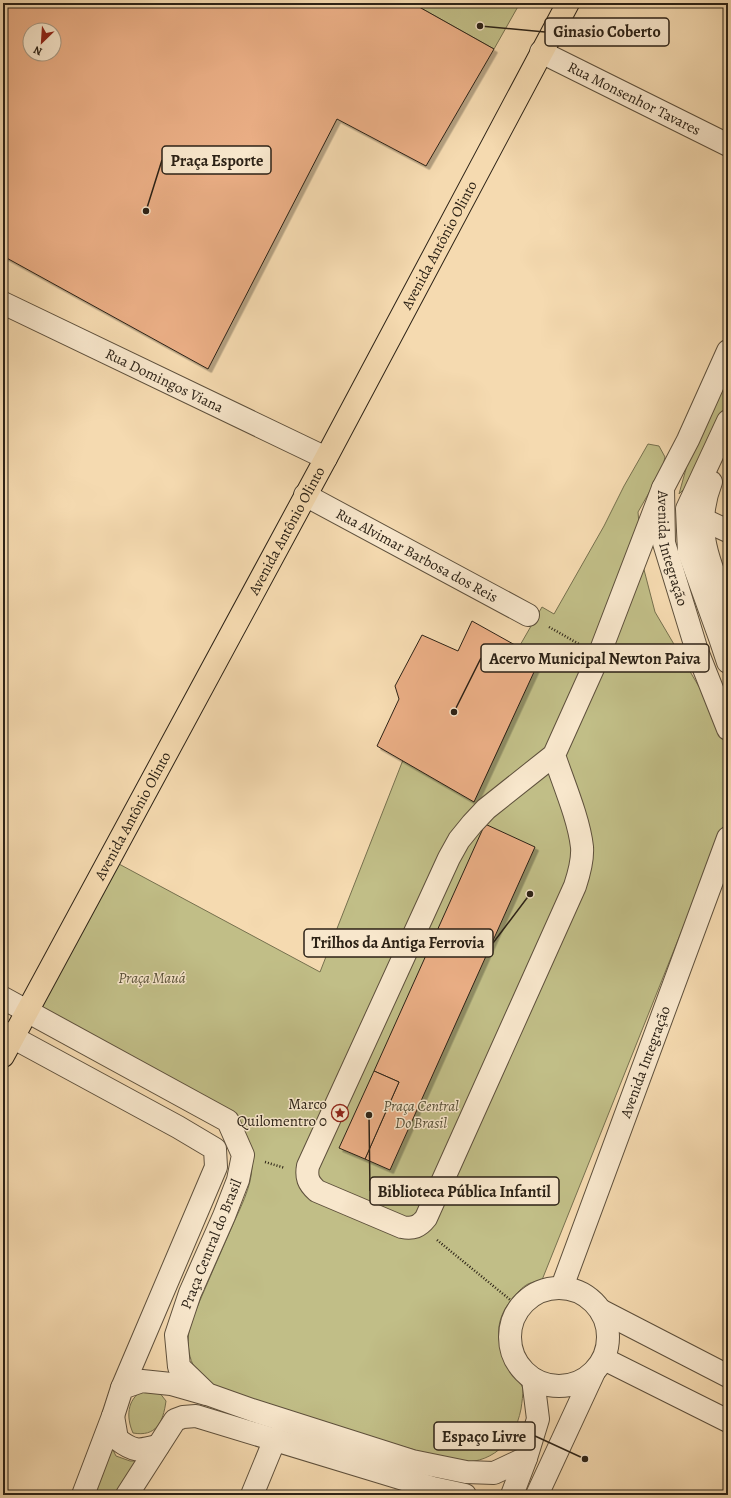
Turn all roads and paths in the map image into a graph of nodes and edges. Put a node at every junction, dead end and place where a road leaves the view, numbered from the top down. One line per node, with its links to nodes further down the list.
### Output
1 (568, 3): 2 (main road, Avenida Antônio Olinto)
2 (541, 52): 3 (street, Rua Monsenhor Tavares); 8 (main road, Avenida Antônio Olinto)
3 (728, 145)
4 (3, 303): 8 (street, Rua Domingos Viana)
5 (728, 351): 9 (street, Avenida Integração)
6 (728, 421): 16 (street)
7 (728, 446): 11 (street, Avenida Integração)
8 (326, 458): 10 (main road, Avenida Antônio Olinto)
9 (663, 488): 15 (street); 17 (street, Avenida Integração)
10 (305, 495): 14 (street, Rua Alvimar Barbosa dos Reis); 21 (main road, Avenida Antônio Olinto)
11 (702, 519): 12 (street); 13 (street, Avenida Integração)
12 (728, 531)
13 (728, 609)
14 (528, 615): 15 (path)
15 (599, 655): 18 (street)
16 (728, 662)
17 (728, 728)
18 (554, 755): 24 (street); 25 (street)
19 (728, 838): 26 (street, Avenida Integração)
20 (3, 998): 21 (street)
21 (28, 1012): 22 (main road, Avenida Antônio Olinto); 23 (street)
22 (6, 1042): 33 (street, Praça Central do Brasil)
23 (244, 1154): 24 (path); 34 (street, Praça Central do Brasil)
24 (306, 1175): 25 (street)
25 (420, 1225): 27 (path)
26 (562, 1287): 27 (street); 28 (street)
27 (519, 1307): 31 (street)
28 (602, 1312): 29 (street); 30 (street)
29 (599, 1365): 31 (street); 37 (street); 46 (street)
30 (728, 1376)
31 (533, 1379): 40 (street)
32 (171, 1384): 33 (street, Praça Central do Brasil); 34 (street, Praça Central do Brasil); 36 (street)
33 (122, 1388): 35 (street, Praça Central do Brasil)
34 (207, 1394): 40 (street, Praça Central do Brasil)
35 (113, 1416): 39 (street); 41 (street, Praça Central do Brasil)
36 (175, 1420): 38 (street); 39 (street)
37 (728, 1421)
38 (275, 1439): 43 (street); 44 (street)
39 (158, 1446): 42 (street)
40 (526, 1458): 45 (street)
41 (82, 1495)
42 (127, 1495)
43 (252, 1495)
44 (465, 1495)
45 (512, 1495)
46 (537, 1495)

